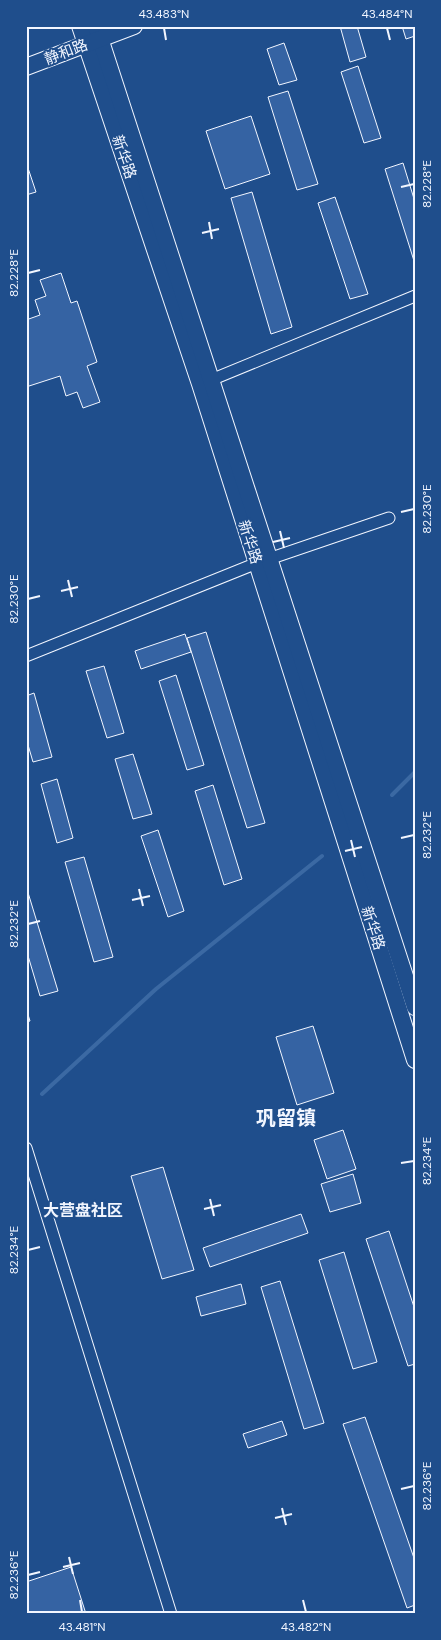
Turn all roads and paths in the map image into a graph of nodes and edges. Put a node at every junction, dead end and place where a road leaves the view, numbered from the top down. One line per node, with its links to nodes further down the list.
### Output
1 (80, 26): 3 (main road, 新华路)
2 (134, 26): 3 (main road, 静和路)
3 (94, 37): 4 (main road, 静和路); 6 (main road, 新华路)
4 (26, 67)
5 (415, 296): 6 (street)
6 (206, 382): 8 (main road, 新华路)
7 (389, 518): 8 (street)
8 (264, 561): 9 (street); 10 (main road, 新华路)
9 (26, 656)
10 (407, 992): 11 (main road, 新华路); 12 (main road, 新华路)
11 (415, 1007)
12 (415, 1060)
13 (26, 1148): 14 (street)
14 (171, 1614)

